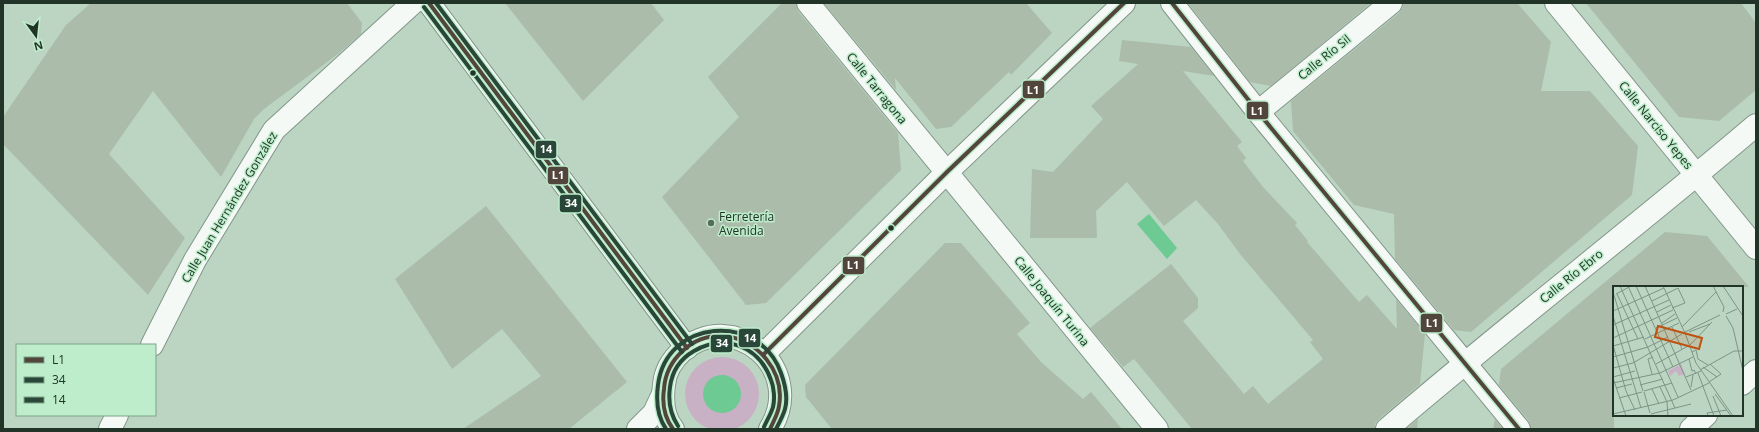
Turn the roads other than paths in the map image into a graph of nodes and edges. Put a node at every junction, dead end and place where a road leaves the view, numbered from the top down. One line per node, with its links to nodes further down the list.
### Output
1 (808, 3): 9 (street, Calle Tarragona)
2 (1124, 3): 9 (street)
3 (1172, 3): 7 (street)
4 (1391, 3): 7 (street, Calle Río Sil)
5 (1556, 3): 10 (street, Calle Narciso Yepes)
6 (428, 4): 12 (street, Calle Juan Hernández González); 13 (street)
7 (1258, 112): 15 (street)
8 (1756, 125): 10 (street, Calle Río Ebro)
9 (947, 172): 14 (street); 25 (street, Calle Joaquín Turina)
10 (1697, 175): 11 (street, Calle Narciso Yepes); 15 (street, Calle Río Ebro)
11 (1756, 248)
12 (153, 344)
13 (687, 348): 14 (street); 18 (street)
14 (764, 354): 24 (street)
15 (1465, 362): 26 (street, Calle Río Ebro); 27 (street)
16 (1756, 371): 17 (street)
17 (1743, 383)
18 (662, 396): 22 (street); 23 (street)
19 (116, 416): 21 (street)
20 (1705, 416): 28 (street)
21 (110, 429)
22 (638, 429)
23 (673, 429)
24 (770, 429)
25 (1157, 429)
26 (1387, 429)
27 (1519, 429)
28 (1690, 429)

